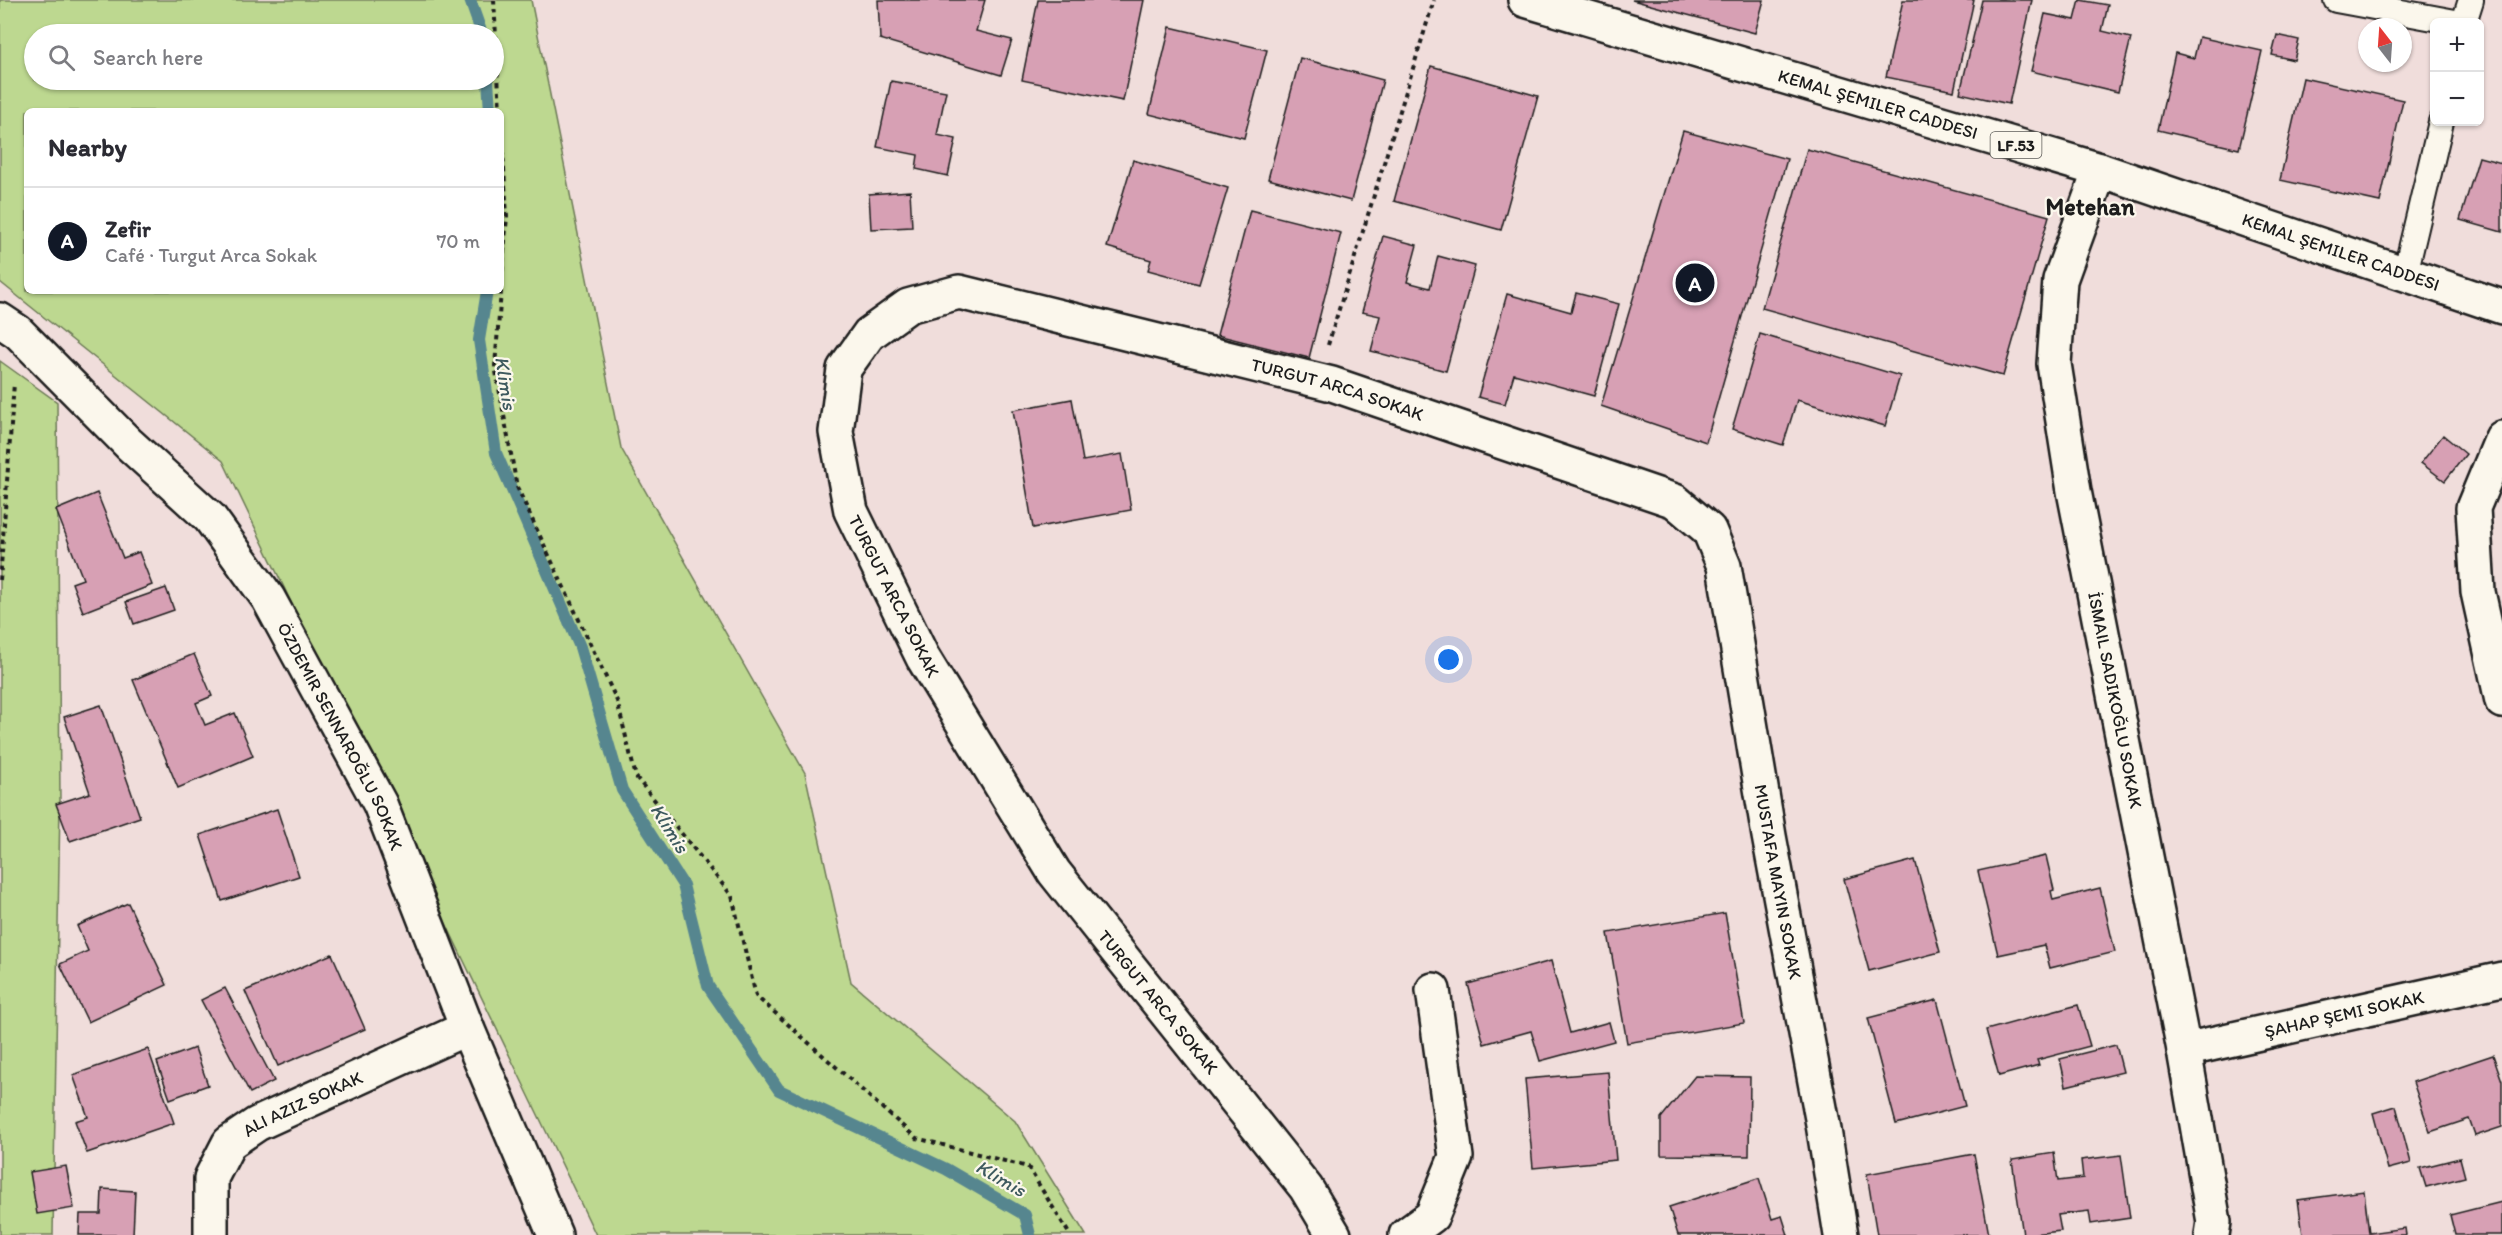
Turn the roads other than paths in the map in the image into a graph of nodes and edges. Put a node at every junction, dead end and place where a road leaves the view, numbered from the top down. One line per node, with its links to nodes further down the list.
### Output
1 (1525, 0): 7 (street, KEMAL ŞEMILER CADDESI / LF.53)
2 (2336, 0): 4 (lane)
3 (2471, 0): 5 (lane)
4 (2433, 18)
5 (2465, 18)
6 (2440, 126): 8 (lane)
7 (2100, 170): 8 (street, KEMAL ŞEMILER CADDESI / LF.53); 16 (street)
8 (2405, 274): 9 (street, KEMAL ŞEMILER CADDESI / LF.53)
9 (2502, 307)
10 (9, 326): 15 (street, ÖZDEMIR SENNAROĞLU SOKAK)
11 (2502, 438): 12 (street)
12 (2502, 701)
13 (2502, 980): 16 (street, ŞAHAP ŞEMI SOKAK)
14 (1433, 990): 20 (street)
15 (467, 1028): 17 (street, ALI AZIZ SOKAK); 18 (street, ÖZDEMIR SENNAROĞLU SOKAK)
16 (2184, 1050): 22 (street)
17 (211, 1235)
18 (555, 1235)
19 (1334, 1235): 21 (street, TURGUT ARCA SOKAK)
20 (1406, 1235)
21 (1841, 1235)
22 (2212, 1235)

